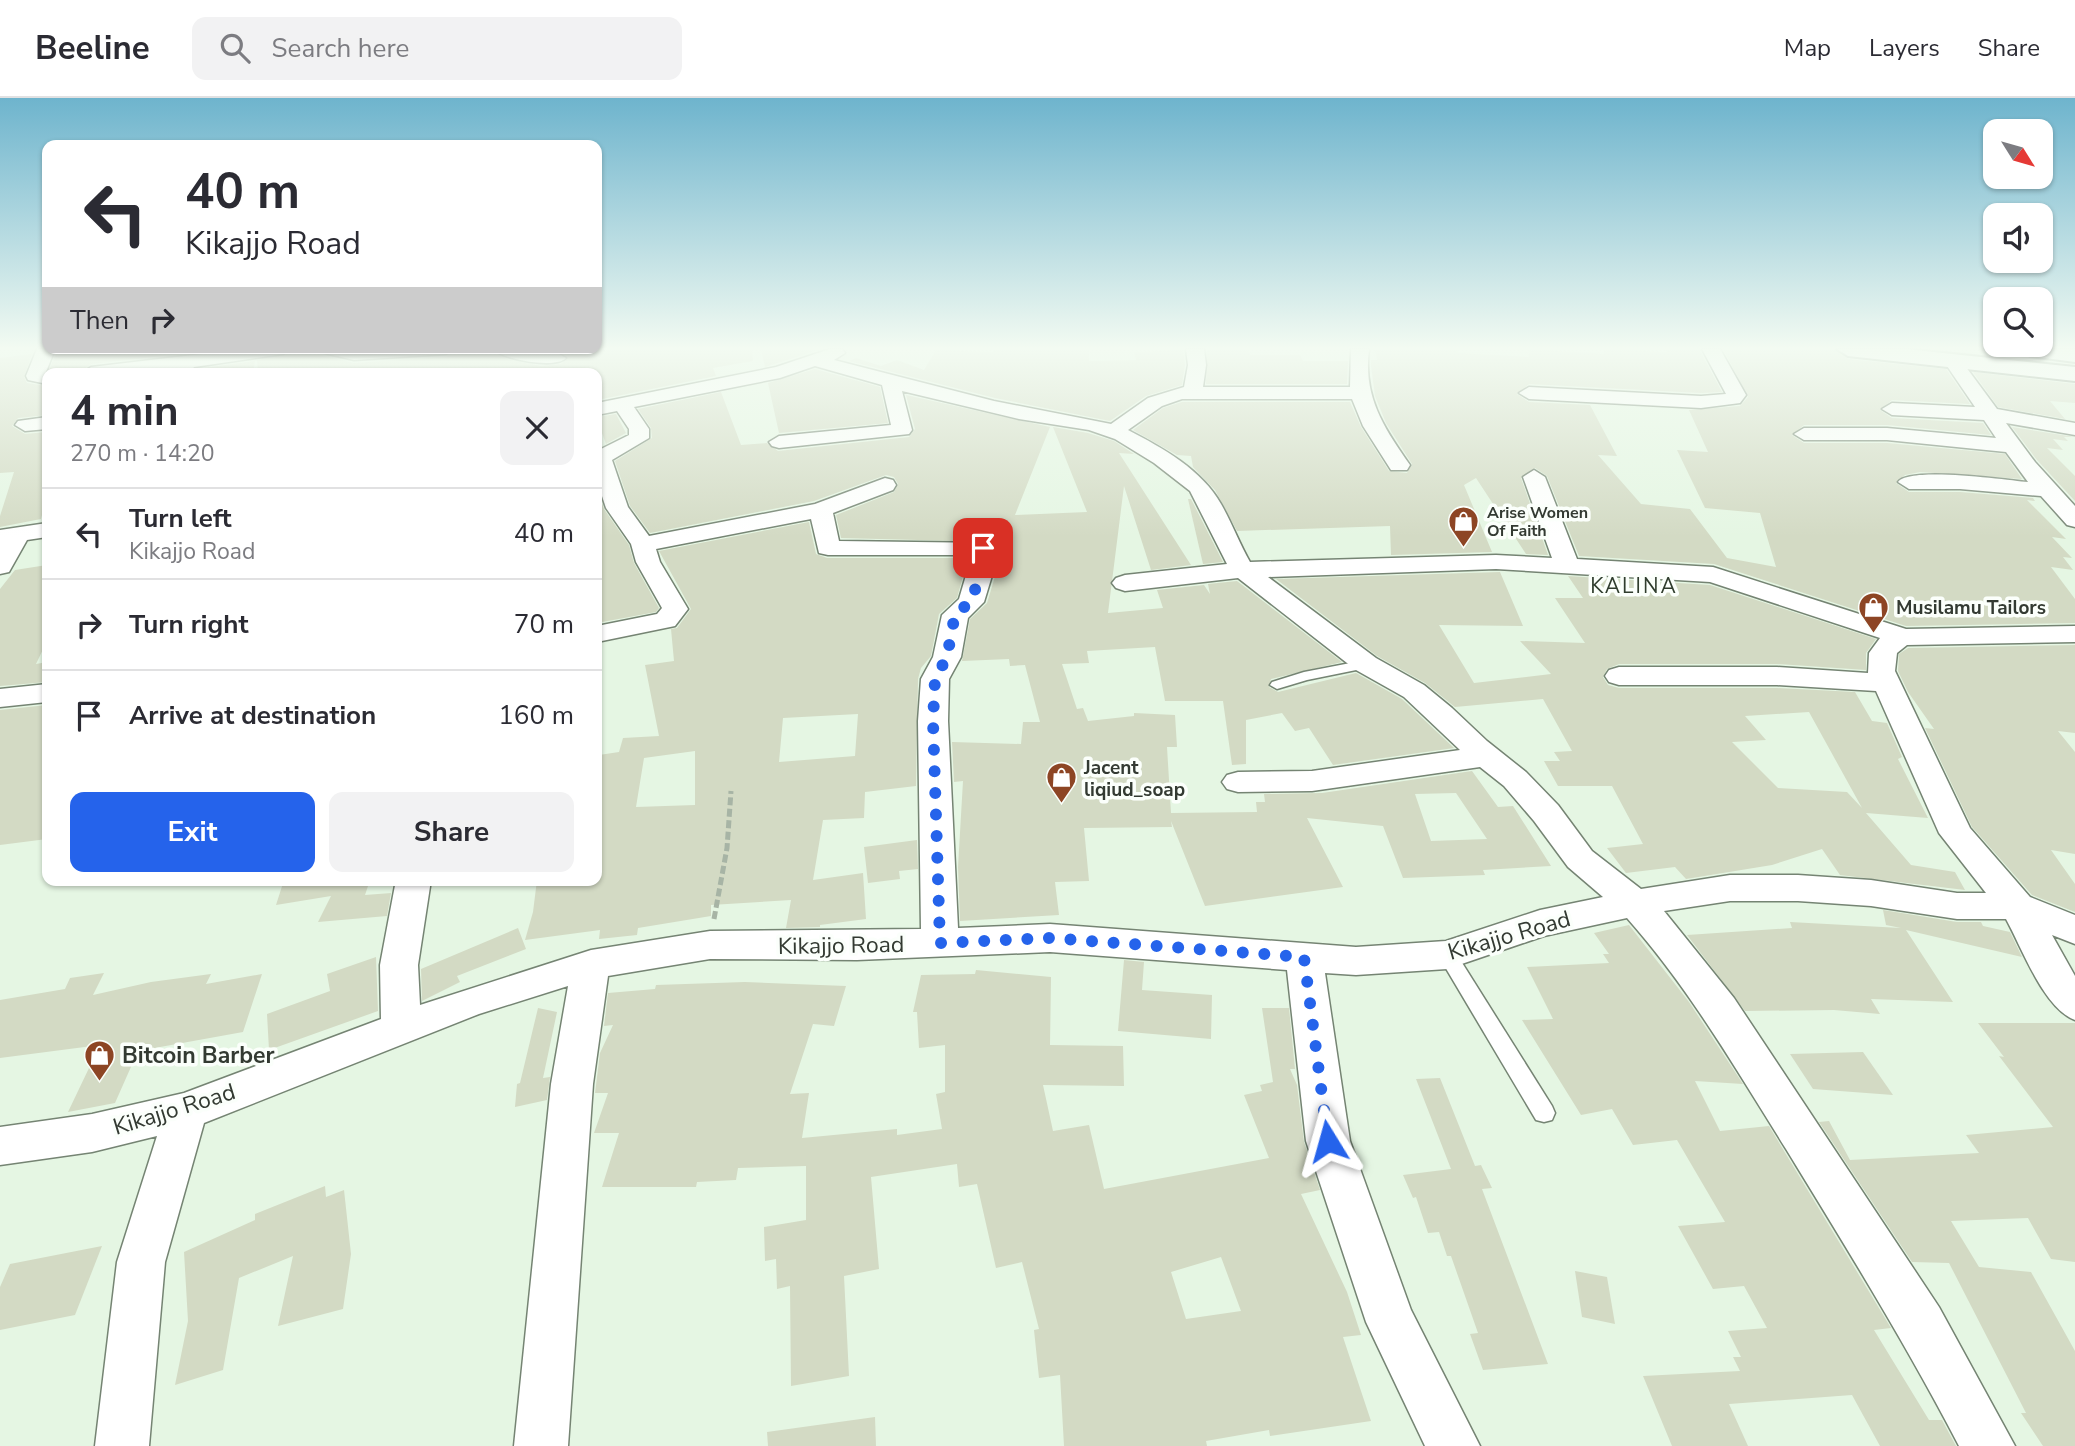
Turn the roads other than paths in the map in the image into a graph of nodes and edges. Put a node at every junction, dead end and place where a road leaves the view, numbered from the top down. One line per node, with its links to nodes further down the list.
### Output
1 (627, 412): 17 (street)
2 (898, 412): 11 (street)
3 (1025, 412): 12 (street)
4 (1141, 412): 12 (street)
5 (1365, 412): 19 (street)
6 (1948, 412): 7 (street)
7 (1989, 414): 10 (street); 15 (street)
8 (42, 423): 9 (street)
9 (25, 425)
10 (2075, 429)
11 (902, 430): 14 (street); 16 (street)
12 (1114, 431): 31 (street)
13 (1804, 434): 15 (street)
14 (779, 442)
15 (2012, 446): 23 (street)
16 (902, 452)
17 (602, 457)
18 (602, 464): 28 (street)
19 (1399, 465)
20 (1534, 477): 30 (street)
21 (1909, 482): 23 (street)
22 (885, 485): 24 (street)
23 (2046, 490): 25 (street)
24 (821, 510): 28 (street); 48 (street)
25 (2075, 520)
26 (42, 531): 27 (street)
27 (9, 536): 29 (street)
28 (643, 544): 33 (street)
29 (0, 567)
30 (1568, 568): 31 (street); 35 (street)
31 (1242, 570): 32 (street); 36 (street)
32 (1125, 583)
33 (602, 633)
34 (2075, 634): 35 (street)
35 (1904, 637): 38 (street)
36 (1366, 664): 39 (lane); 42 (street)
37 (1619, 676): 38 (street)
38 (1886, 683): 46 (street)
39 (1277, 685)
40 (42, 694): 41 (street)
41 (0, 698)
42 (1486, 756): 43 (street); 45 (street)
43 (1238, 782)
44 (413, 886): 53 (street)
45 (1636, 903): 46 (street, Kikajjo Road); 49 (street, Kikajjo Road); 60 (street)
46 (2017, 906): 47 (street, Kikajjo Road); 52 (street)
47 (2075, 930)
48 (940, 943): 50 (street, Kikajjo Road); 51 (street, Kikajjo Road)
49 (1447, 954): 50 (street, Kikajjo Road); 55 (lane)
50 (1304, 957): 59 (street)
51 (591, 964): 53 (street, Kikajjo Road); 58 (street)
52 (2075, 1004)
53 (401, 1028): 54 (street, Kikajjo Road)
54 (186, 1111): 56 (street, Kikajjo Road); 57 (street)
55 (1544, 1113)
56 (0, 1146)
57 (122, 1446)
58 (541, 1446)
59 (1453, 1446)
60 (1988, 1446)

